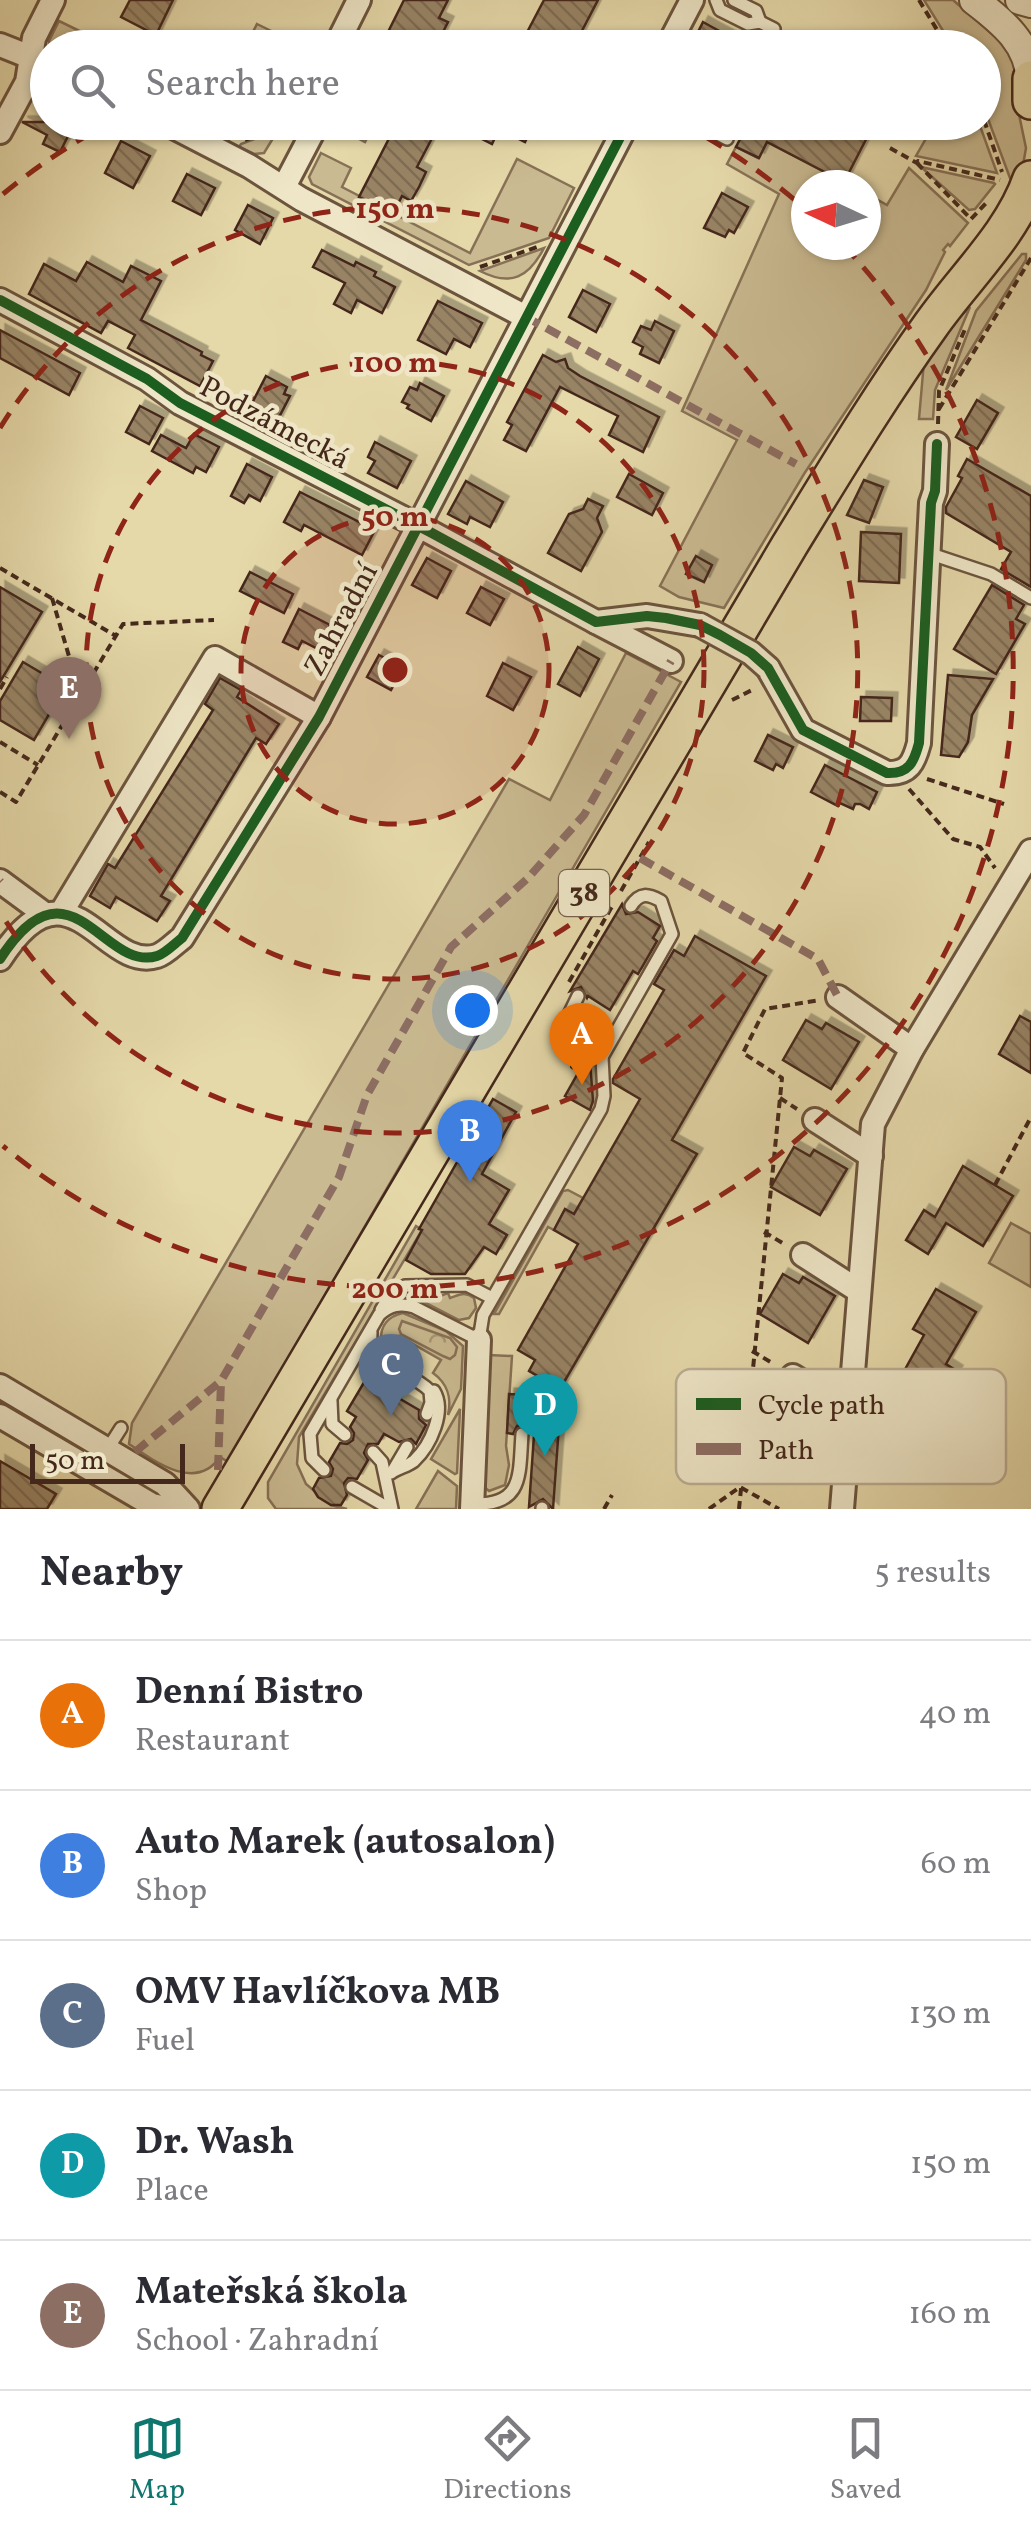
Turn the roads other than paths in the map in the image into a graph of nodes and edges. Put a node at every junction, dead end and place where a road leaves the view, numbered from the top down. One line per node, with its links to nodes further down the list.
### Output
1 (54, 0): 11 (street)
2 (359, 0): 12 (street)
3 (692, 0): 13 (street)
4 (716, 0): 9 (lane)
5 (734, 0): 9 (lane)
6 (974, 0): 17 (street)
7 (1020, 0): 8 (street)
8 (1031, 3)
9 (760, 22): 10 (lane)
10 (774, 28)
11 (38, 30)
12 (344, 30)
13 (677, 30)
14 (0, 45): 15 (street)
15 (30, 57)
16 (30, 77): 19 (street)
17 (1031, 81): 18 (main road)
18 (1031, 101)
19 (0, 132)
20 (197, 140): 23 (street)
21 (309, 140): 23 (street)
22 (619, 140): 26 (street, Zahradní)
23 (284, 188): 26 (street)
24 (1022, 192): 72 (main road, 38)
25 (0, 300): 28 (street, Podzámecká)
26 (526, 316): 28 (street, Zahradní)
27 (937, 444): 29 (street)
28 (418, 527): 31 (street, Podzámecká); 33 (street, Zahradní)
29 (928, 554): 30 (lane); 31 (street, bridge)
30 (1031, 598)
31 (596, 622): 32 (street, Podzámecká)
32 (671, 661)
33 (319, 717): 37 (street, Zahradní); 37 (street, Zahradní)
34 (1031, 851): 41 (street)
35 (0, 881): 37 (street)
36 (631, 906): 42 (lane)
37 (53, 914): 38 (street, Zahradní)
38 (0, 959)
39 (578, 996): 42 (lane)
40 (838, 997): 41 (street)
41 (912, 1049): 44 (street)
42 (602, 1057): 47 (lane)
43 (815, 1120): 44 (street)
44 (870, 1156): 46 (street)
45 (803, 1255): 46 (street)
46 (860, 1291): 51 (street)
47 (492, 1298): 48 (lane); 50 (lane)
48 (379, 1315): 49 (lane); 50 (lane)
49 (372, 1328): 53 (lane); 54 (lane)
50 (479, 1340): 69 (street)
51 (854, 1369)
52 (0, 1386): 61 (street)
53 (426, 1386): 55 (lane); 65 (lane)
54 (332, 1397): 59 (lane); 63 (lane)
55 (427, 1414)
56 (0, 1416): 64 (street)
57 (121, 1428): 61 (lane)
58 (522, 1434): 69 (lane)
59 (345, 1435)
60 (407, 1447): 65 (lane)
61 (108, 1450): 64 (lane); 71 (street)
62 (373, 1452): 68 (lane)
63 (324, 1470)
64 (94, 1471): 70 (street)
65 (391, 1473): 68 (lane)
66 (844, 1484): 74 (street)
67 (352, 1487): 73 (lane)
68 (386, 1488): 73 (lane)
69 (472, 1506)
70 (170, 1509)
71 (188, 1509)
72 (220, 1509)
73 (391, 1509)
74 (842, 1509)

